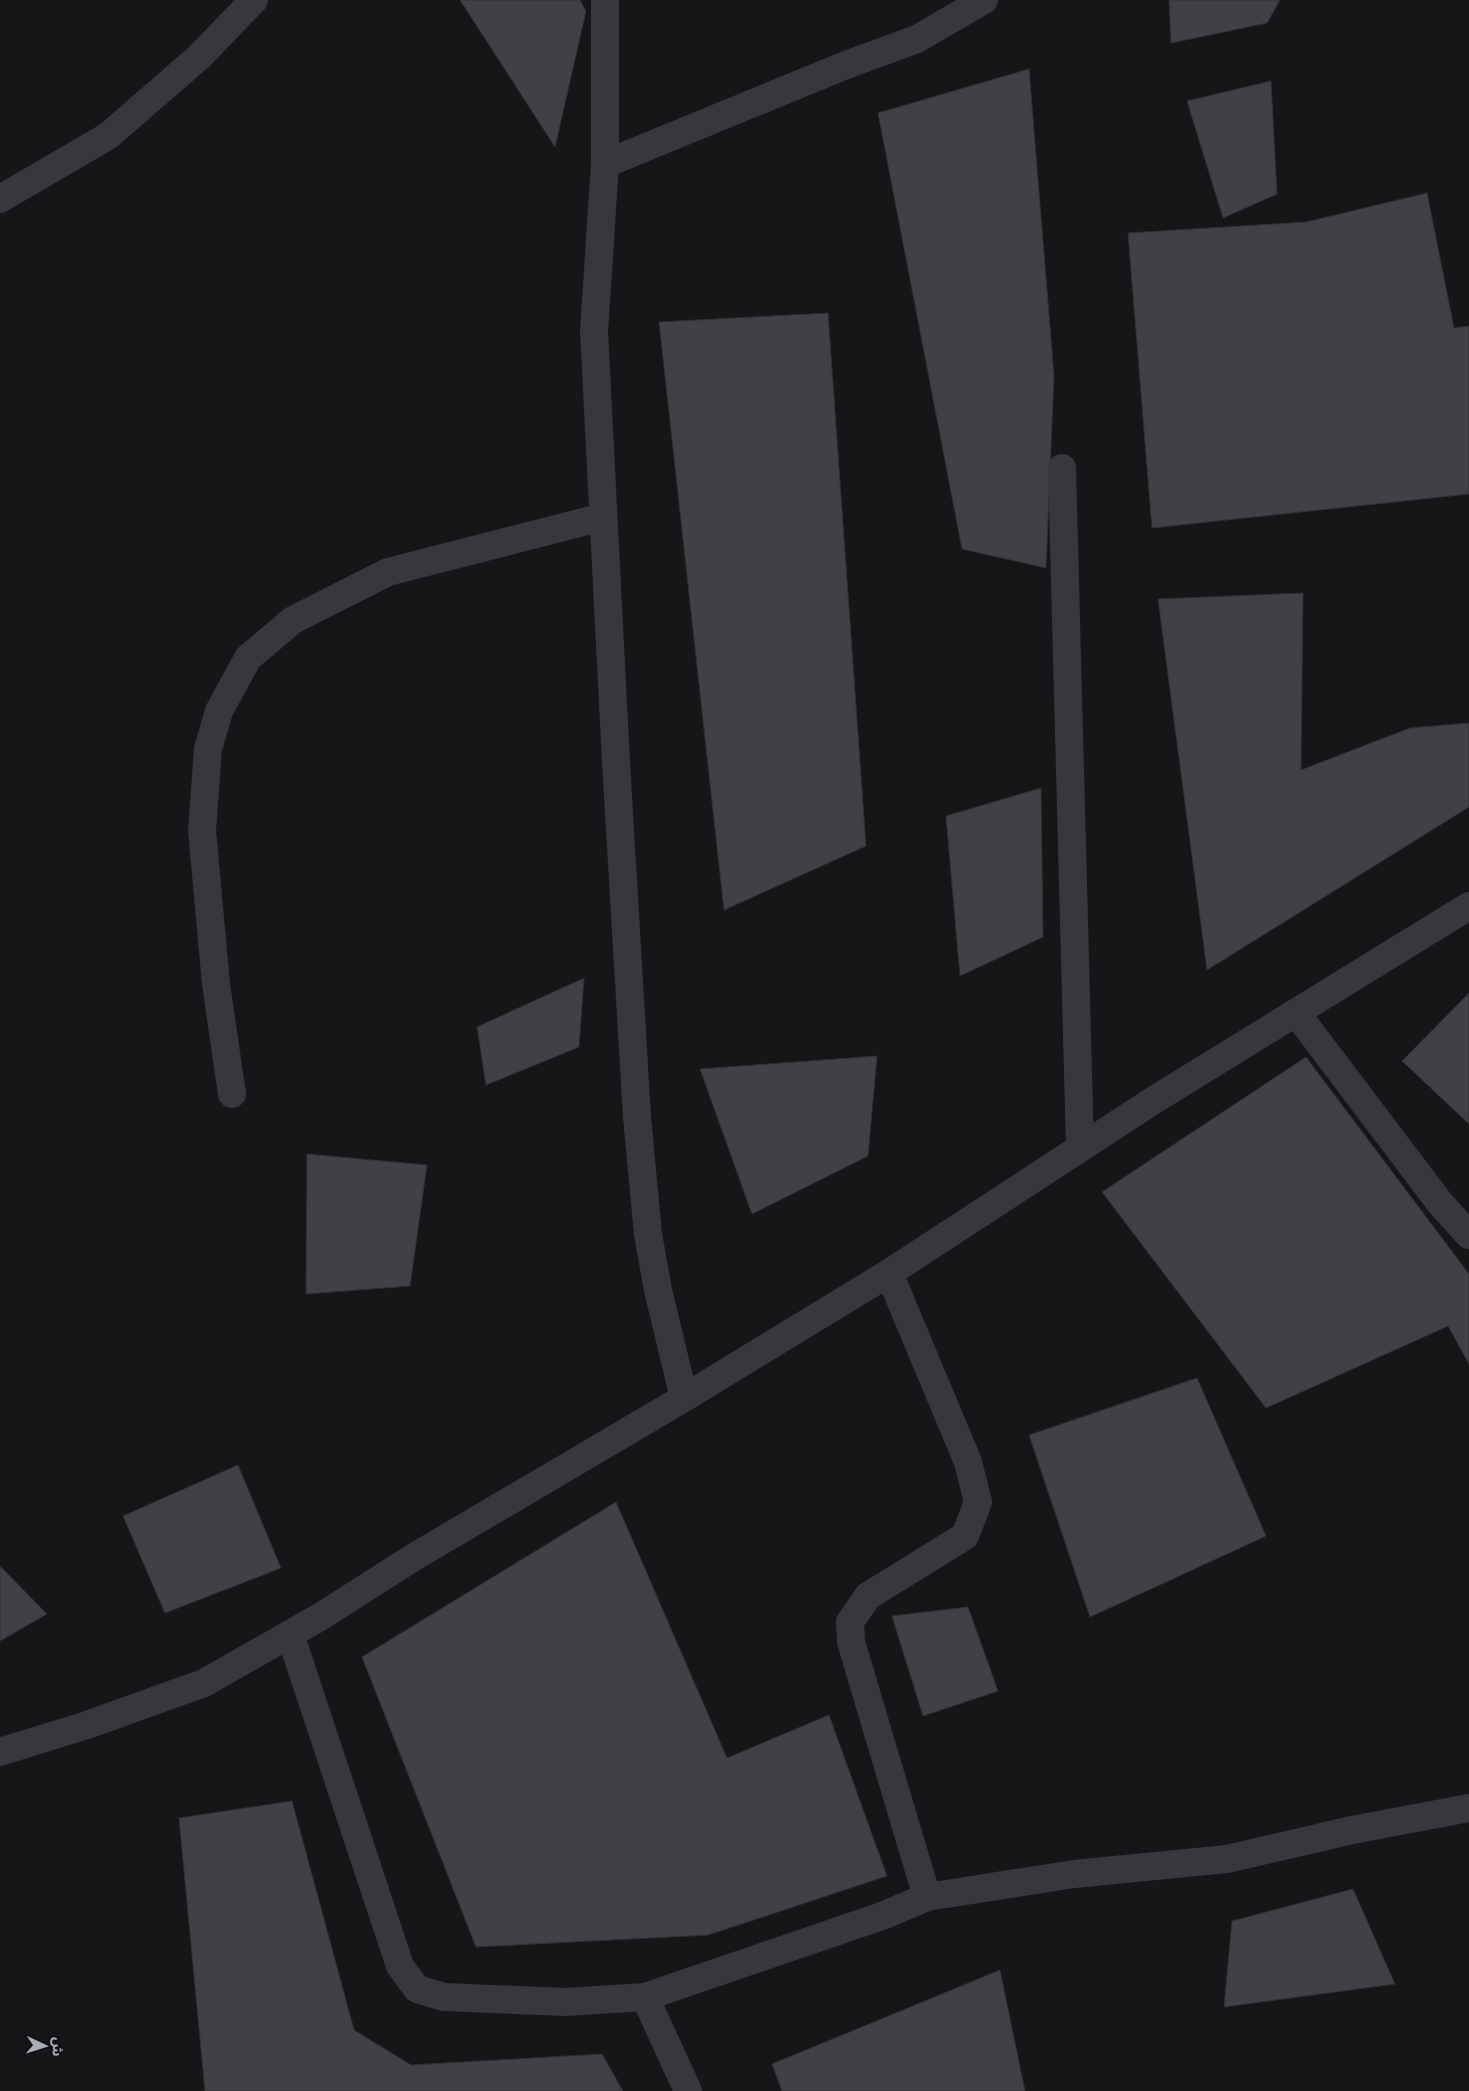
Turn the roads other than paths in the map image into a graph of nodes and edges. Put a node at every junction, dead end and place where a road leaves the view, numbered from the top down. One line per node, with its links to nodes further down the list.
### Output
1 (254, 0): 5 (street)
2 (605, 0): 4 (street)
3 (984, 0): 4 (street)
4 (604, 164): 7 (street)
5 (0, 198)
6 (1062, 468): 11 (street)
7 (603, 516): 10 (street); 14 (street)
8 (1469, 906): 9 (street)
9 (1297, 1014): 11 (street); 12 (street)
10 (232, 1094)
11 (1080, 1148): 13 (street)
12 (1469, 1235)
13 (889, 1273): 14 (street); 18 (street)
14 (684, 1398): 15 (street)
15 (290, 1634): 16 (street); 19 (street)
16 (0, 1752)
17 (1469, 1808): 18 (street)
18 (927, 1898): 19 (street)
19 (644, 1997): 20 (street)
20 (688, 2091)

